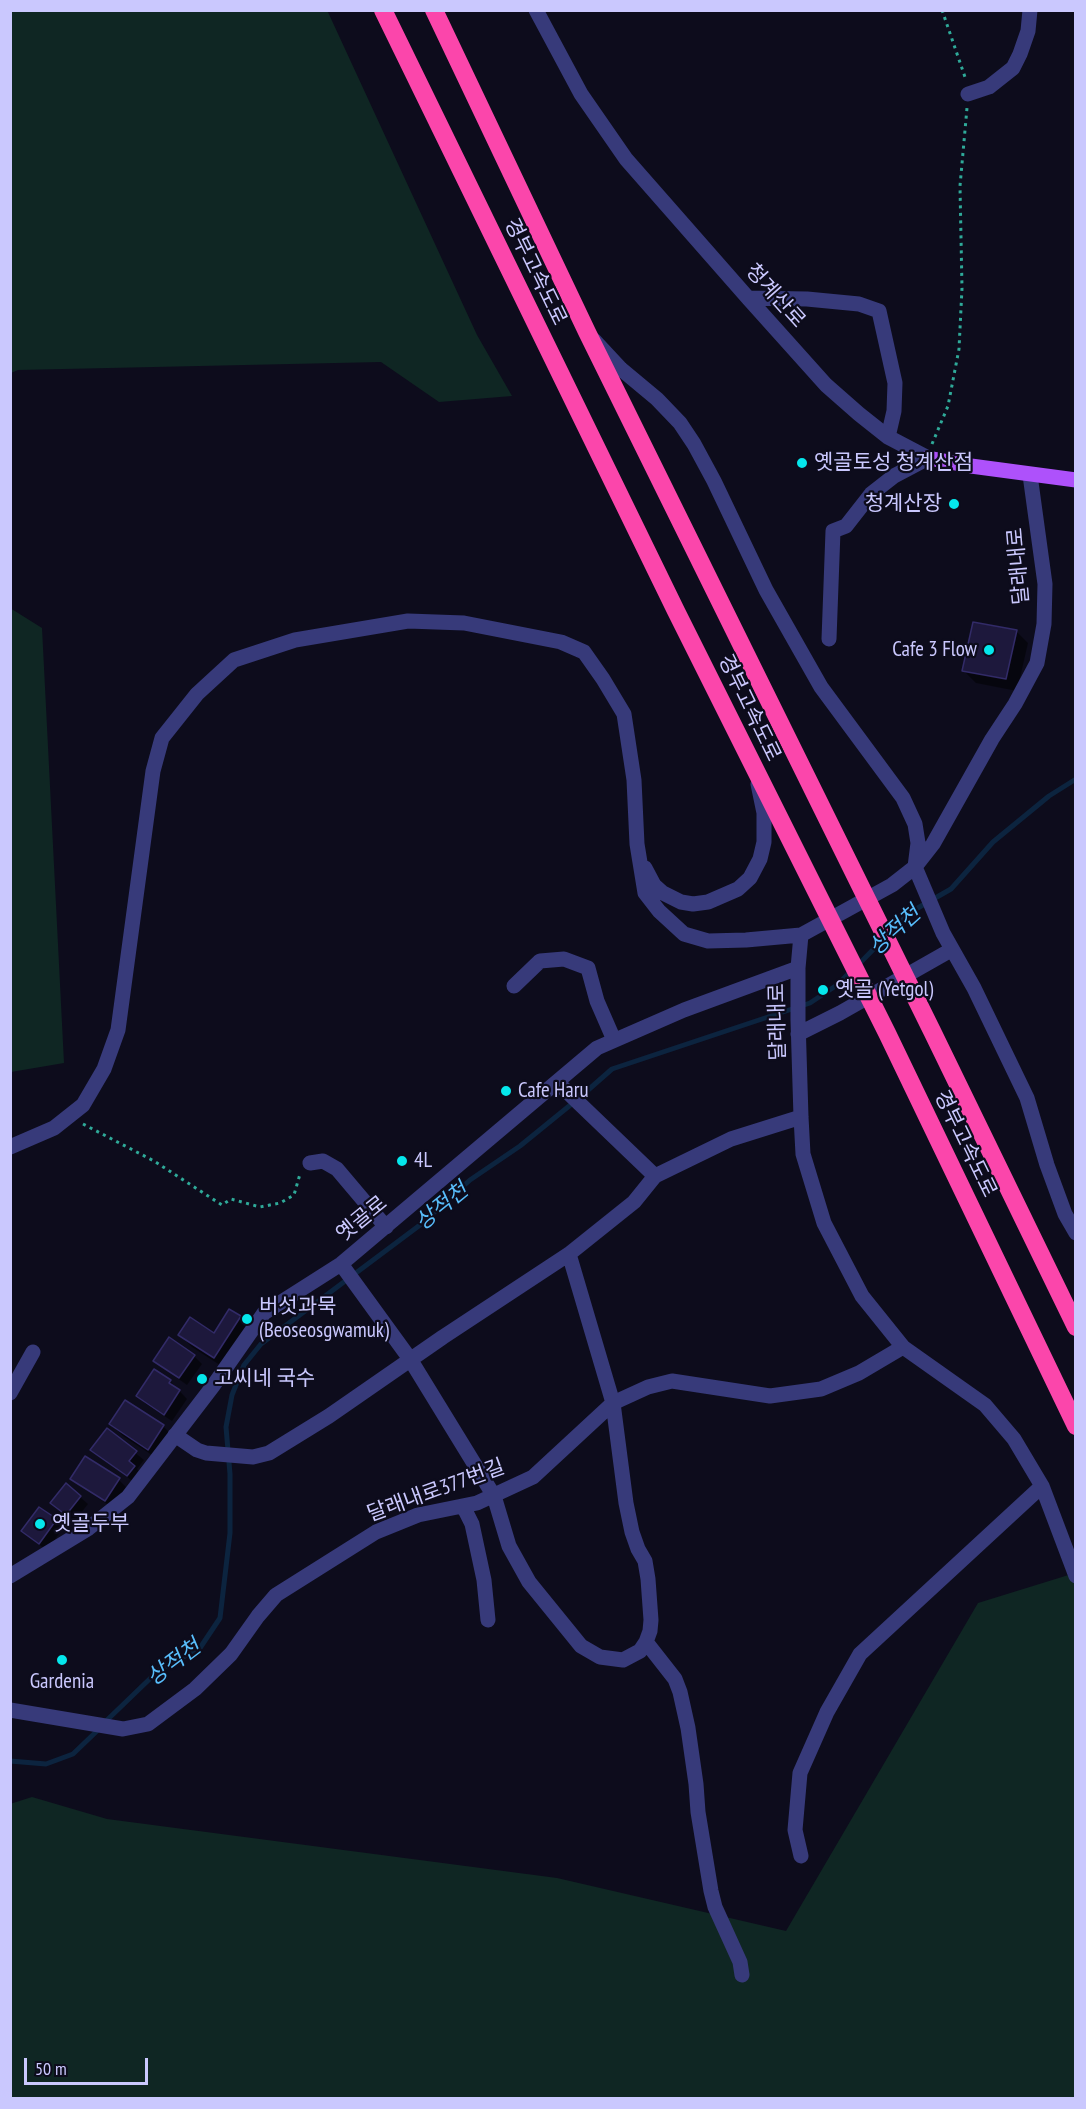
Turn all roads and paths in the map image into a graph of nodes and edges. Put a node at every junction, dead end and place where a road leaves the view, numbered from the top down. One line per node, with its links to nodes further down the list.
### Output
1 (383, 10): 14 (highway, 경부고속도로)
2 (434, 10): 8 (highway, 경부고속도로)
3 (536, 10): 7 (street, 청계산로)
4 (942, 10): 6 (path)
5 (1030, 10): 6 (street)
6 (968, 94): 10 (path)
7 (748, 298): 9 (street, 청계산로); 9 (street)
8 (587, 332): 16 (street); 33 (highway, 경부고속도로)
9 (888, 437): 10 (street, 청계산로)
10 (928, 458): 11 (main road, 청계산로); 13 (street)
11 (1030, 475): 12 (main road, 청계산로); 16 (street, 달래내로)
12 (1076, 480)
13 (829, 639)
14 (754, 770): 15 (street); 39 (highway, 경부고속도로)
15 (637, 844): 17 (street); 24 (street)
16 (915, 867): 17 (street, 달래내로); 18 (street)
17 (801, 935): 19 (street, 달래내로)
18 (951, 950): 21 (street); 30 (street)
19 (798, 968): 21 (street, 달래내로); 22 (street, 옛골로)
20 (514, 986): 22 (street)
21 (798, 1027): 25 (street, 달래내로)
22 (614, 1040): 23 (street, 옛골로)
23 (563, 1087): 28 (street); 29 (street, 옛골로)
24 (68, 1117): 26 (street); 27 (path)
25 (801, 1117): 28 (street); 34 (street, 달래내로)
26 (10, 1147)
27 (310, 1163): 29 (street)
28 (655, 1176): 31 (street)
29 (386, 1227): 32 (street, 옛골로)
30 (1076, 1233)
31 (569, 1254): 36 (street); 38 (street)
32 (341, 1264): 36 (street); 40 (street, 옛골로)
33 (1076, 1327)
34 (903, 1347): 38 (street, 달래내로377번길); 41 (street, 달래내로)
35 (33, 1352): 37 (street)
36 (410, 1359): 40 (street); 42 (street)
37 (10, 1393)
38 (613, 1403): 42 (street, 달래내로377번길); 47 (street)
39 (1076, 1426)
40 (175, 1435): 44 (street, 옛골로)
41 (1042, 1486): 45 (street, 달래내로); 49 (street)
42 (494, 1496): 43 (street, 달래내로377번길); 47 (street)
43 (463, 1506): 46 (street); 48 (street, 달래내로377번길)
44 (10, 1576)
45 (1076, 1576)
46 (488, 1620)
47 (646, 1642): 50 (street)
48 (10, 1710)
49 (801, 1856)
50 (742, 1976)

